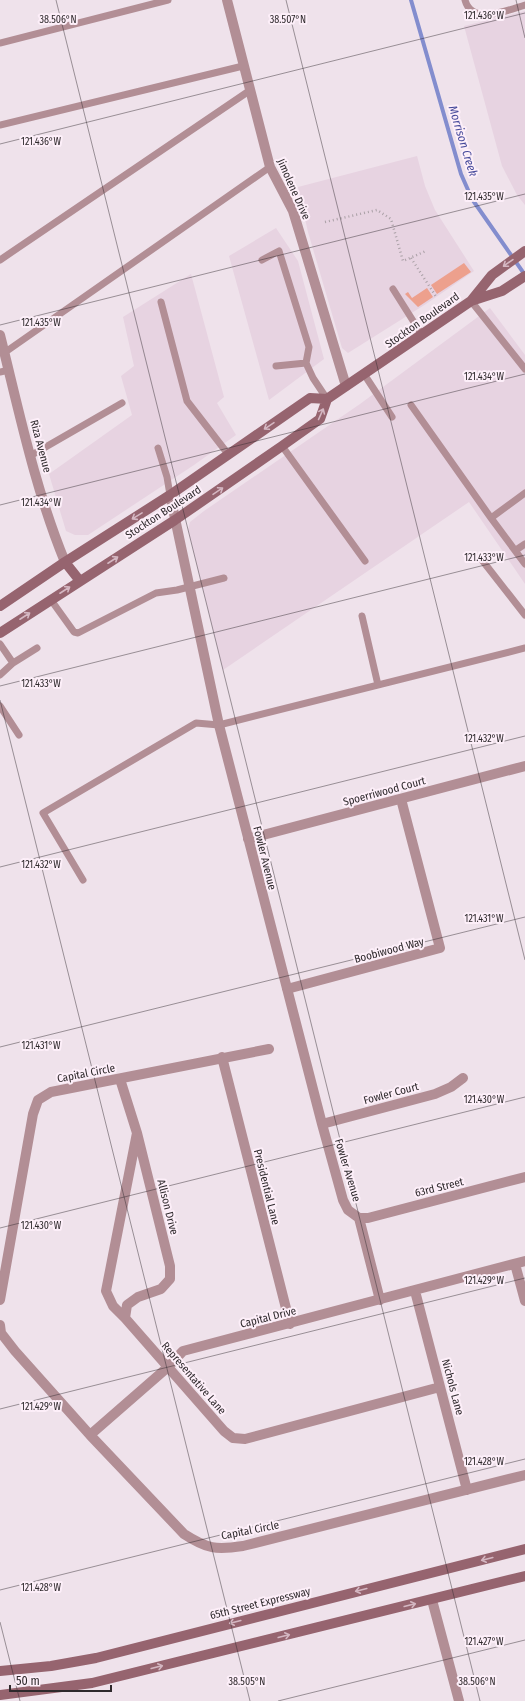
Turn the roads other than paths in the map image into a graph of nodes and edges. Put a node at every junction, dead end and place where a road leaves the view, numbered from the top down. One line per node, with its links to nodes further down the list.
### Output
1 (168, 0): 5 (lane)
2 (227, 0): 6 (street, Jimolene Drive)
3 (465, 0): 4 (lane)
4 (525, 5)
5 (0, 43)
6 (243, 66): 7 (street, Jimolene Drive); 8 (lane)
7 (249, 90): 9 (street, Jimolene Drive); 11 (lane)
8 (0, 125)
9 (270, 167): 19 (lane); 25 (street, Jimolene Drive)
10 (525, 251): 15 (main road, Stockton Boulevard, one-way to 15)
11 (0, 260)
12 (262, 260): 20 (lane)
13 (525, 276): 15 (main road, Stockton Boulevard)
14 (393, 290): 17 (lane)
15 (471, 301): 17 (main road, Stockton Boulevard); 22 (lane)
16 (161, 302): 32 (lane)
17 (422, 335): 24 (main road, Stockton Boulevard)
18 (0, 336): 19 (street, Riza Avenue)
19 (4, 353): 23 (street, Riza Avenue)
20 (306, 362): 21 (lane); 26 (lane)
21 (276, 366)
22 (525, 369)
23 (4, 371): 33 (street, Riza Avenue)
24 (364, 374): 25 (main road, Stockton Boulevard); 29 (lane)
25 (346, 386): 26 (main road, Stockton Boulevard)
26 (327, 399): 30 (main road, Stockton Boulevard, one-way to 26); 32 (main road, Stockton Boulevard, one-way to 32)
27 (122, 403): 33 (lane)
28 (411, 405): 36 (lane)
29 (392, 417)
30 (282, 446): 37 (main road, Stockton Boulevard, one-way to 30); 40 (lane)
31 (158, 448): 35 (lane)
32 (228, 454): 35 (main road, Stockton Boulevard)
33 (30, 456): 42 (street, Riza Avenue)
34 (525, 493): 36 (lane)
35 (170, 495): 37 (street, Fowler Avenue); 42 (main road, Stockton Boulevard, one-way to 42)
36 (491, 518): 39 (lane)
37 (175, 520): 45 (main road, Stockton Boulevard, one-way to 37); 46 (street, Fowler Avenue)
38 (525, 544): 39 (lane)
39 (516, 550): 43 (lane)
40 (365, 560)
41 (482, 560): 49 (lane)
42 (65, 562): 45 (main road); 48 (main road, Stockton Boulevard)
43 (525, 564)
44 (224, 578): 46 (lane)
45 (80, 581): 47 (main road, Stockton Boulevard, one-way to 45)
46 (190, 587): 47 (lane); 59 (street, Fowler Avenue)
47 (51, 600): 51 (main road, Stockton Boulevard, one-way to 47)
48 (0, 606)
49 (525, 615)
50 (362, 616): 57 (lane)
51 (0, 633)
52 (0, 644): 55 (lane)
53 (37, 648): 55 (lane)
54 (525, 648): 57 (lane)
55 (13, 663): 56 (lane)
56 (0, 675)
57 (378, 685): 59 (lane)
58 (0, 706): 60 (lane)
59 (219, 725): 63 (street, Fowler Avenue); 64 (lane)
60 (20, 735)
61 (525, 766): 62 (street, Spoerriwood Court)
62 (401, 799): 63 (street, Spoerriwood Court); 65 (street, Boobiwood Way)
63 (248, 839): 65 (street, Fowler Avenue)
64 (83, 880)
65 (287, 989): 70 (street, Fowler Avenue)
66 (269, 1049): 67 (street, Capital Circle)
67 (222, 1057): 69 (street, Capital Circle); 80 (street, Presidential Lane)
68 (463, 1078): 70 (street, Fowler Court)
69 (120, 1079): 71 (street, Allison Drive); 76 (street, Capital Circle)
70 (322, 1124): 73 (street, Fowler Avenue)
71 (137, 1133): 79 (street, Representative Lane); 79 (street, Allison Drive)
72 (525, 1177): 73 (street, 63rd Street)
73 (359, 1218): 77 (street)
74 (520, 1263): 75 (street, Capital Drive); 78 (street)
75 (415, 1291): 77 (street, Capital Drive); 83 (street, Nichols Lane)
76 (0, 1300)
77 (380, 1300): 80 (street, Capital Drive)
78 (525, 1301)
79 (125, 1318): 82 (street, Representative Lane)
80 (290, 1324): 82 (street, Capital Drive)
81 (0, 1325): 84 (street, Capital Circle)
82 (168, 1367): 83 (street, Representative Lane); 84 (street, Capital Drive)
83 (440, 1387): 86 (street, Nichols Lane)
84 (90, 1435): 86 (street, Capital Circle)
85 (525, 1475): 86 (street, Capital Circle)
86 (468, 1490)
87 (525, 1549): 90 (main road, 65th Street Expressway, one-way to 90)
88 (525, 1576): 89 (main road)
89 (432, 1600): 91 (main road, one-way to 89); 92 (street)
90 (0, 1671)
91 (0, 1695)
92 (459, 1701)

